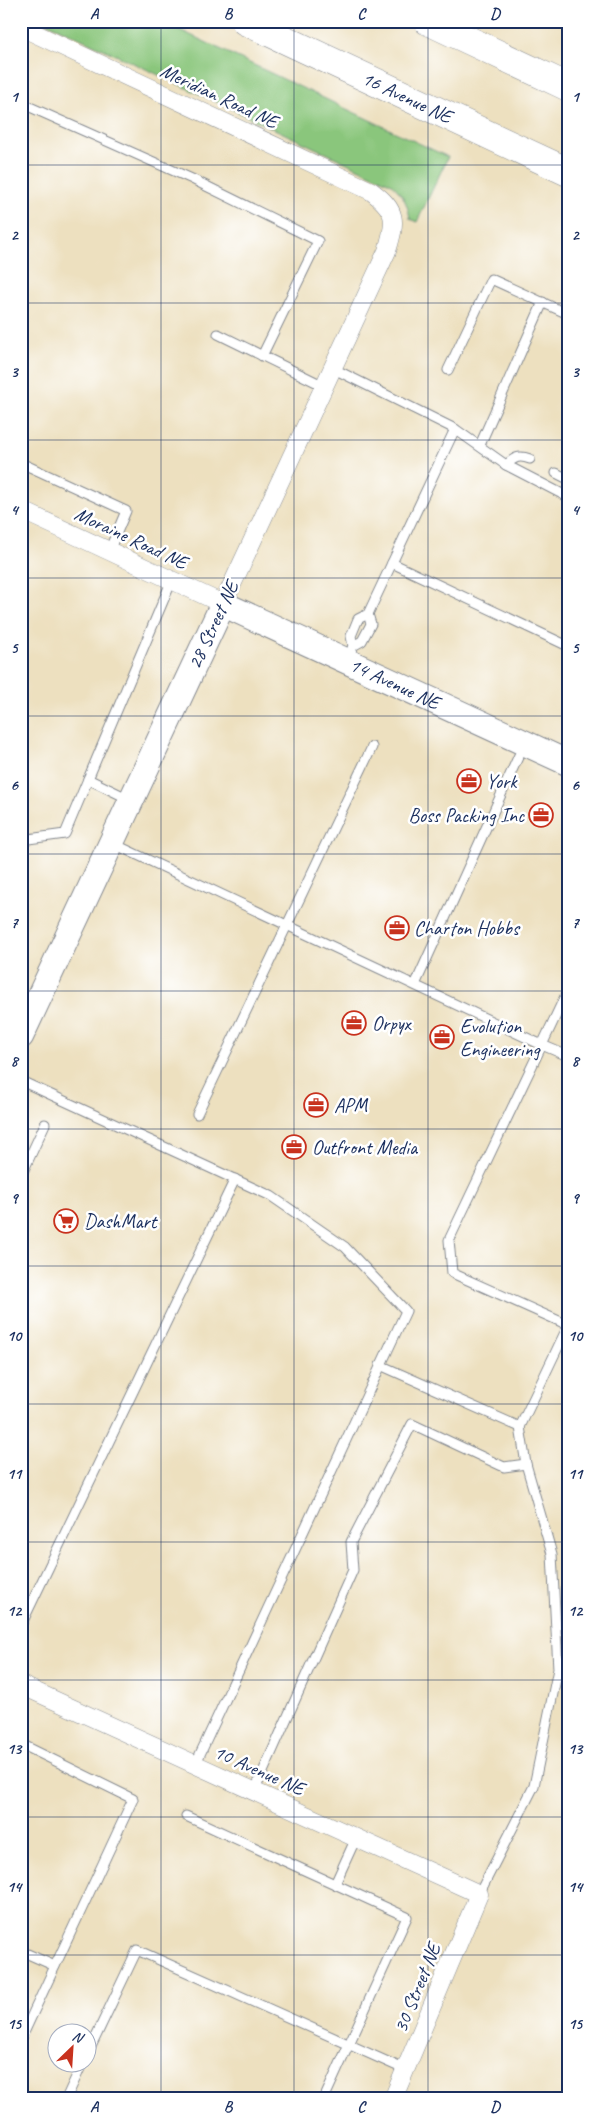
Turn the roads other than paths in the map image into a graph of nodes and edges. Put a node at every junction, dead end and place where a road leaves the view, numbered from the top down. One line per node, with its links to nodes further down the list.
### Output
1 (245, 21): 6 (highway, 16 Avenue NE)
2 (428, 21): 4 (highway)
3 (21, 27): 7 (street, Meridian Road NE)
4 (568, 87)
5 (21, 103): 11 (lane)
6 (568, 172)
7 (392, 212): 12 (street, 28 Street NE)
8 (543, 302): 9 (lane); 13 (lane); 16 (lane)
9 (568, 314)
10 (218, 334): 11 (lane)
11 (262, 356): 14 (lane)
12 (332, 368): 14 (street, 28 Street NE); 15 (lane)
13 (448, 370)
14 (324, 386): 27 (street, 28 Street NE)
15 (455, 429): 16 (lane); 25 (lane)
16 (480, 445): 19 (lane)
17 (530, 460): 19 (lane)
18 (21, 463): 24 (lane)
19 (506, 465): 22 (lane)
20 (556, 473): 21 (lane)
21 (568, 479)
22 (568, 497)
23 (21, 510): 24 (street, Moraine Road NE)
24 (109, 550): 26 (street, Moraine Road NE)
25 (392, 562): 28 (lane); 29 (lane)
26 (172, 580): 27 (street, Moraine Road NE); 34 (lane)
27 (223, 604): 30 (street, 14 Avenue NE); 35 (street, 28 Street NE)
28 (368, 614): 30 (lane); 30 (lane)
29 (568, 646)
30 (350, 654): 31 (street, 14 Avenue NE)
31 (524, 743): 33 (street, 14 Avenue NE); 39 (lane)
32 (372, 746): 38 (lane)
33 (566, 758)
34 (88, 779): 35 (lane); 36 (lane)
35 (131, 800): 37 (street, 28 Street NE)
36 (21, 840)
37 (111, 843): 38 (lane); 41 (street, 28 Street NE)
38 (287, 926): 39 (lane); 45 (lane)
39 (414, 985): 42 (lane)
40 (568, 990): 42 (lane)
41 (21, 1036)
42 (542, 1045): 43 (lane); 49 (lane)
43 (568, 1056)
44 (21, 1081): 48 (lane)
45 (197, 1114)
46 (45, 1124): 47 (lane)
47 (21, 1176)
48 (235, 1179): 50 (lane); 53 (lane)
49 (568, 1325): 51 (lane)
50 (380, 1365): 51 (lane); 56 (lane)
51 (520, 1427): 52 (lane)
52 (526, 1464): 57 (lane); 61 (lane)
53 (21, 1625)
54 (21, 1685): 56 (street, 10 Avenue NE)
55 (21, 1744): 63 (lane)
56 (195, 1765): 57 (street, 10 Avenue NE)
57 (254, 1792): 59 (street, 10 Avenue NE)
58 (186, 1816): 60 (lane)
59 (356, 1838): 60 (lane); 61 (street, 10 Avenue NE)
60 (335, 1884): 66 (lane)
61 (479, 1894): 67 (street, 30 Street NE)
62 (21, 1951): 63 (lane)
63 (55, 1966): 65 (lane)
64 (98, 2032): 66 (lane)
65 (21, 2039)
66 (350, 2044): 67 (lane); 70 (lane)
67 (407, 2070): 71 (street, 30 Street NE)
68 (78, 2072): 69 (lane)
69 (66, 2099)
70 (324, 2099)
71 (393, 2099)

